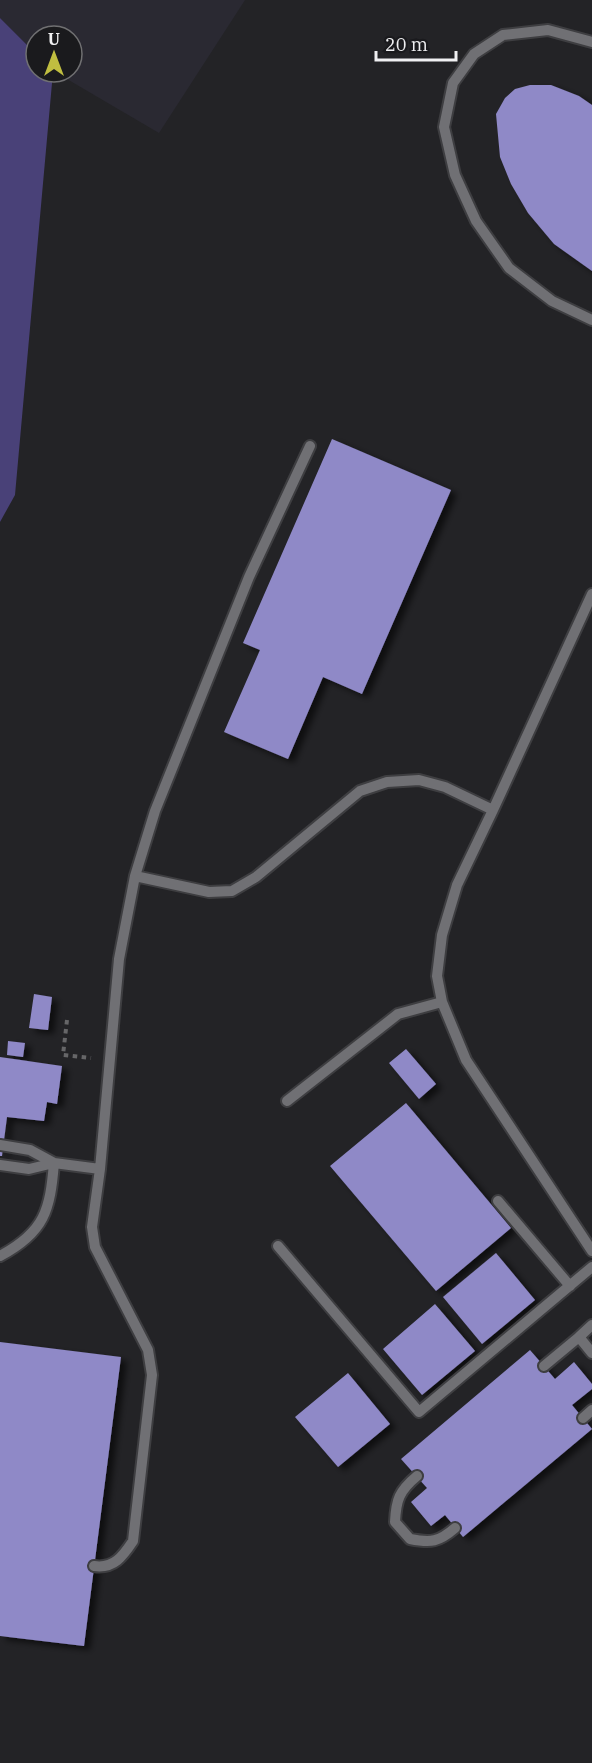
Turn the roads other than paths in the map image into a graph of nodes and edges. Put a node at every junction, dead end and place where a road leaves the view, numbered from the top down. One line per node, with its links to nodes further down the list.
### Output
1 (592, 42): 2 (lane)
2 (592, 321)
3 (310, 446): 6 (lane)
4 (592, 594): 5 (lane)
5 (494, 810): 6 (lane); 7 (lane)
6 (135, 876): 12 (lane)
7 (442, 1002): 8 (lane); 15 (lane)
8 (287, 1101)
9 (0, 1145): 10 (lane)
10 (54, 1162): 11 (lane); 12 (lane); 16 (lane)
11 (0, 1165)
12 (100, 1169): 27 (lane)
13 (498, 1201): 18 (lane)
14 (278, 1246): 18 (lane)
15 (592, 1251)
16 (0, 1256)
17 (592, 1268): 18 (lane)
18 (570, 1286)
19 (592, 1325): 20 (lane)
20 (579, 1337): 21 (lane); 22 (lane)
21 (592, 1353)
22 (544, 1366)
23 (592, 1410): 24 (lane)
24 (583, 1418)
25 (417, 1476): 26 (lane)
26 (455, 1527)
27 (94, 1566)

